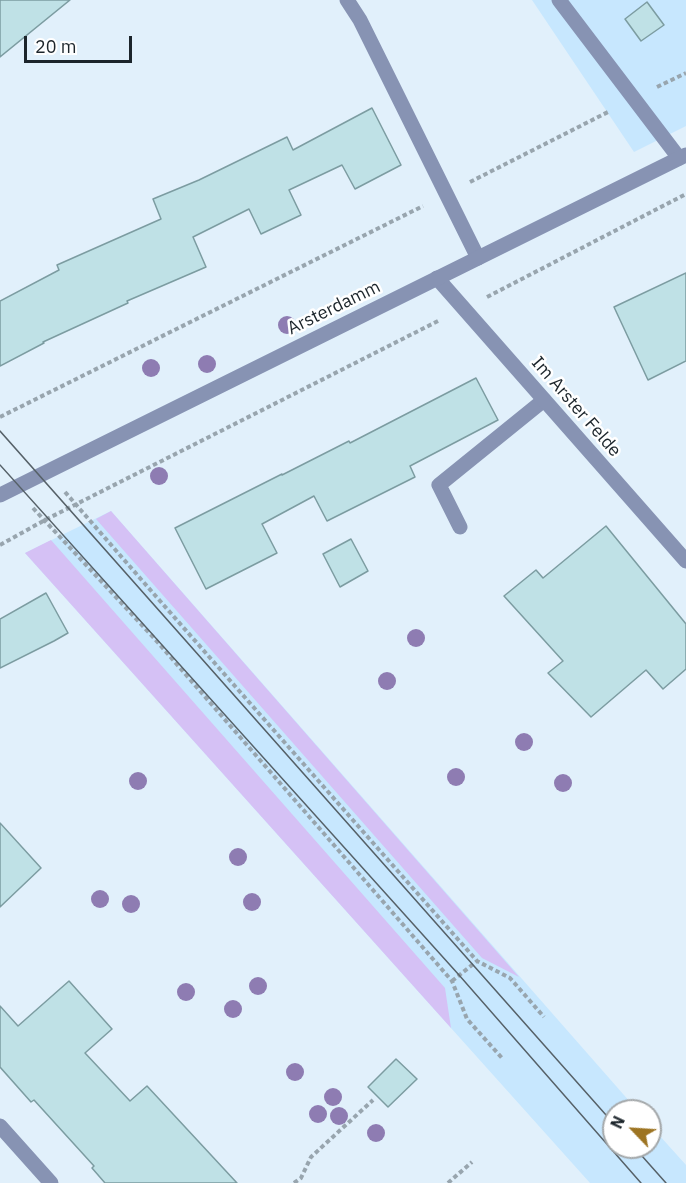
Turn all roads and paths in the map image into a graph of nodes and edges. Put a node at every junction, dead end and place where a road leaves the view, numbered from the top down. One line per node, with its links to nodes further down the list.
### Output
1 (347, 0): 6 (street)
2 (560, 0): 4 (street)
3 (686, 73): 4 (path)
4 (634, 99): 5 (street); 6 (path)
5 (683, 157): 8 (street, Arsterdamm)
6 (446, 194): 8 (street); 12 (path)
7 (686, 194): 10 (path)
8 (478, 258): 9 (street, Arsterdamm)
9 (437, 278): 10 (street, Im Arster Felde); 13 (street, Arsterdamm)
10 (464, 309): 11 (street, Im Arster Felde); 16 (path)
11 (544, 400): 18 (street); 20 (street, Im Arster Felde)
12 (0, 417)
13 (48, 471): 14 (street, Arsterdamm); 16 (path)
14 (15, 488): 15 (street, Arsterdamm); 17 (path)
15 (0, 495)
16 (77, 505): 17 (path); 21 (path)
17 (45, 520): 19 (path); 22 (path)
18 (460, 527)
19 (0, 545)
20 (686, 561)
21 (477, 961): 22 (path); 23 (path)
22 (452, 981): 24 (path)
23 (544, 1017)
24 (502, 1058)
25 (373, 1100): 29 (path)
26 (0, 1126): 28 (street)
27 (472, 1162): 30 (path)
28 (51, 1183)
29 (294, 1183)
30 (448, 1183)

